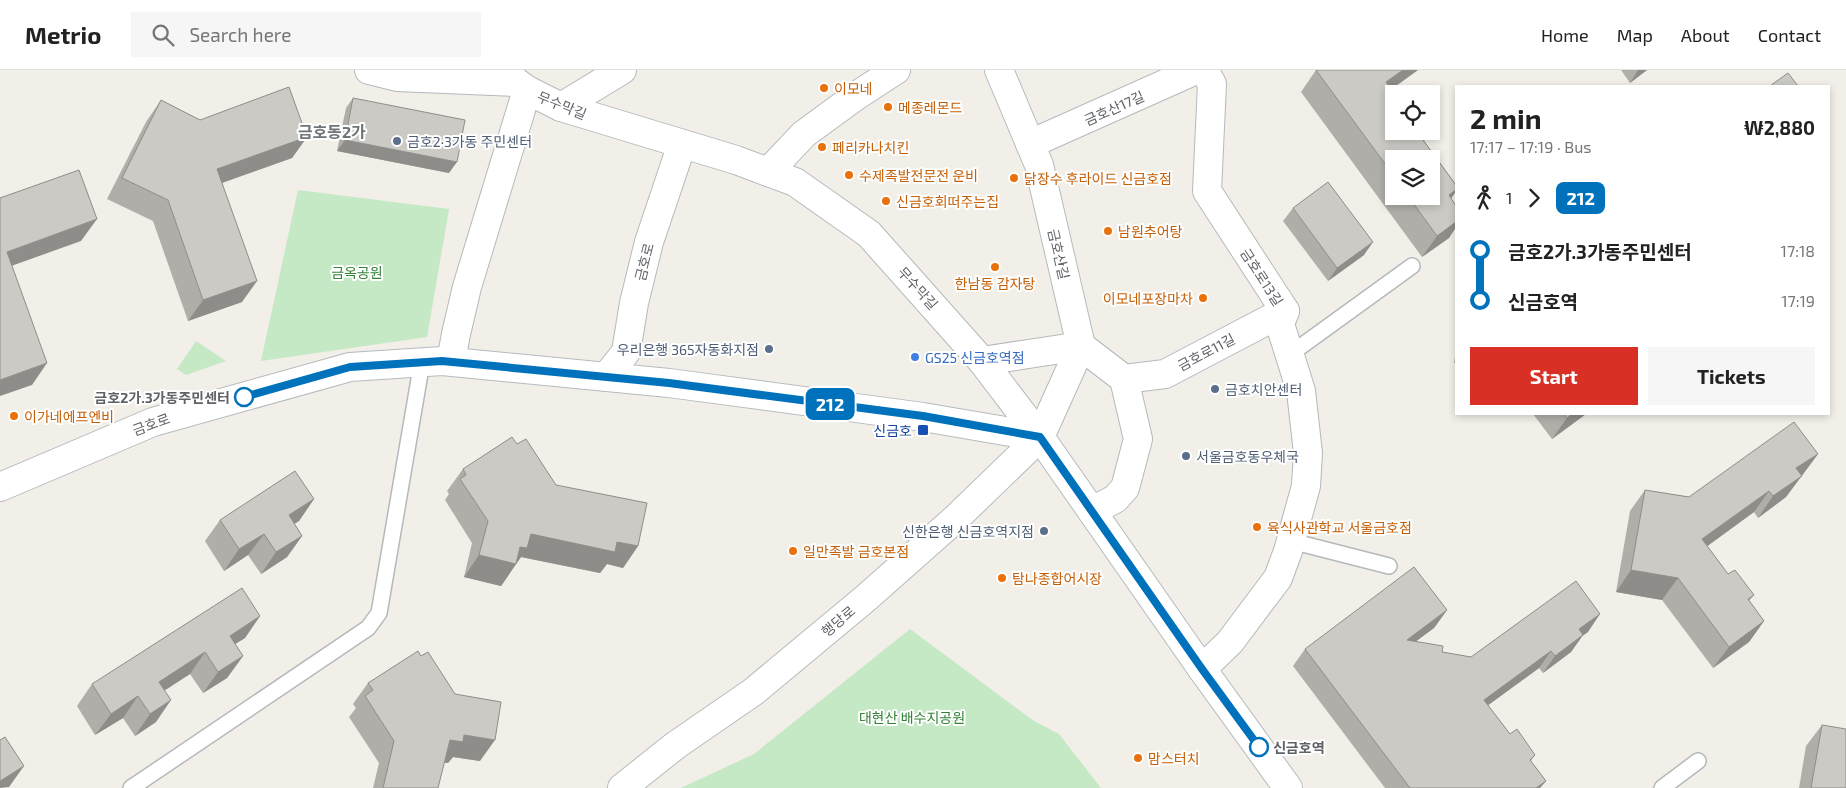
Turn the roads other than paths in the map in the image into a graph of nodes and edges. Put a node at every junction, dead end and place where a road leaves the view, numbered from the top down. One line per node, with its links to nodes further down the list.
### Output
1 (369, 70): 7 (street)
2 (622, 70): 8 (street)
3 (896, 70): 11 (street)
4 (999, 70): 10 (street, 금호산길)
5 (1196, 70): 10 (street, 금호산17길)
6 (1204, 70): 13 (street, 금호로13길)
7 (516, 81): 8 (street, 무수막길); 18 (street)
8 (561, 107): 9 (street, 무수막길)
9 (682, 144): 11 (street, 무수막길); 19 (street, 금호로)
10 (1030, 144): 14 (street, 금호산길)
11 (768, 172): 16 (street, 무수막길)
12 (1412, 266): 15 (lane)
13 (1284, 311): 15 (street, 금호로13길); 20 (street, 금호로11길)
14 (1081, 346): 16 (street); 20 (street); 21 (street)
15 (1289, 355): 24 (street, 금호로13길)
16 (982, 361): 21 (street, 무수막길)
17 (422, 362): 18 (street, 금호로); 22 (street, 금호로); 28 (lane)
18 (452, 362): 19 (street, 금호로)
19 (606, 377): 21 (street, 금호로)
20 (1124, 378): 23 (street)
21 (1040, 437): 23 (street); 29 (street, 행당로)
22 (0, 487)
23 (1092, 511): 26 (street)
24 (1291, 541): 25 (lane); 26 (street, 금호로13길)
25 (1388, 566)
26 (1202, 669): 30 (street)
27 (1698, 760): 31 (lane)
28 (131, 788)
29 (622, 788)
30 (1288, 788)
31 (1662, 788)

